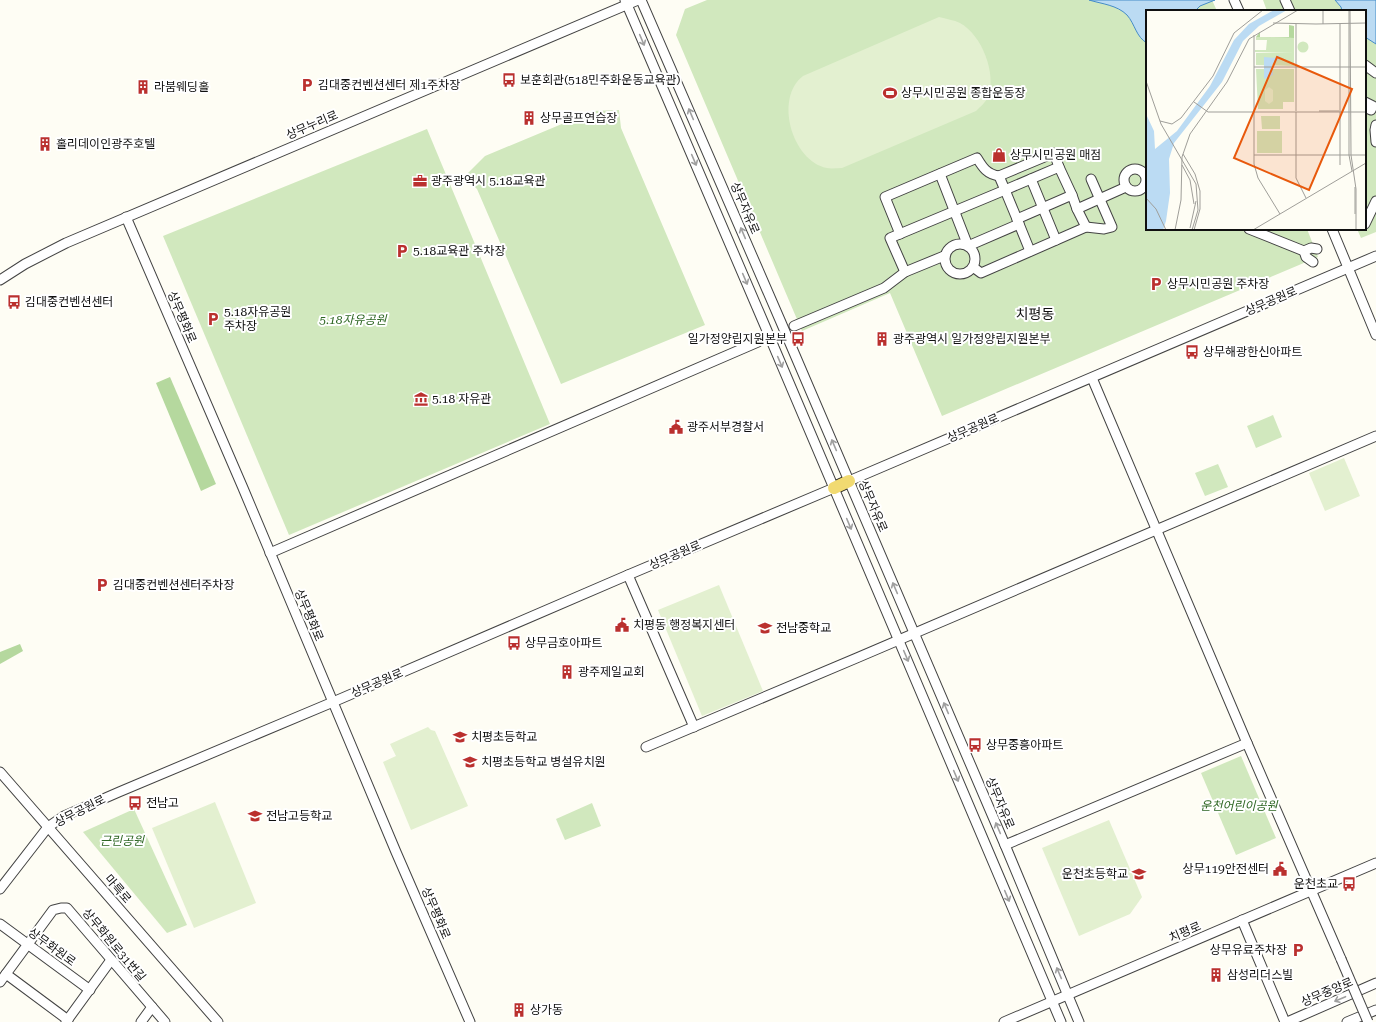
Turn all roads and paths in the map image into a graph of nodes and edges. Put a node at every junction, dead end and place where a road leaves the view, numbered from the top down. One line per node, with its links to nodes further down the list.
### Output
1 (640, 0): 4 (street, 상무누리로); 53 (street, 상무자유로, one-way to 1)
2 (1234, 0): 5 (street)
3 (1285, 0): 6 (street)
4 (626, 2): 29 (street, 상무누리로); 54 (street, one-way to 54)
5 (1239, 10)
6 (1290, 10)
7 (1366, 66): 8 (street)
8 (1376, 73)
9 (1366, 99): 11 (street)
10 (1366, 102): 12 (street)
11 (1376, 104)
12 (1366, 108)
13 (1376, 125): 14 (street)
14 (1376, 142)
15 (1060, 167): 17 (street); 18 (street); 23 (street)
16 (940, 174): 17 (street); 28 (street); 35 (street)
17 (999, 176): 22 (street)
18 (1031, 179): 22 (street); 26 (street)
19 (1091, 179): 24 (street)
20 (1146, 181): 21 (street); 21 (street)
21 (1126, 187): 24 (street)
22 (1004, 190): 28 (street); 30 (street)
23 (1072, 195): 26 (street); 27 (street)
24 (1100, 198): 27 (street); 32 (street)
25 (1376, 202): 31 (street)
26 (1043, 208): 30 (street); 36 (street)
27 (1077, 209): 32 (street)
28 (955, 211): 35 (street); 37 (street)
29 (126, 217): 47 (street, 상무누리로); 56 (street, 상무평화로)
30 (1018, 221): 37 (street); 39 (street)
31 (1366, 223)
32 (1086, 227): 36 (street)
33 (1252, 230): 40 (street)
34 (1332, 230): 45 (street)
35 (900, 234): 46 (street)
36 (1056, 240): 39 (street)
37 (968, 246): 41 (street); 44 (street)
38 (1317, 249): 40 (street)
39 (1030, 251): 44 (street)
40 (1304, 251): 43 (street)
41 (944, 256): 44 (street); 46 (street)
42 (1376, 256): 45 (street, 상무공원로)
43 (1313, 262)
44 (972, 267)
45 (1348, 268): 49 (street); 51 (street, 상무공원로)
46 (905, 272): 48 (street)
47 (0, 280)
48 (794, 326)
49 (1376, 335)
50 (758, 342): 56 (street)
51 (1092, 378): 53 (street, 상무공원로); 55 (street)
52 (1376, 436): 55 (street)
53 (849, 481): 54 (main road, 상무공원로); 58 (street, 상무자유로, one-way to 53)
54 (834, 488): 57 (street, 상무공원로); 59 (street, one-way to 59)
55 (1156, 528): 58 (street); 62 (street)
56 (270, 553): 60 (street, 상무평화로)
57 (628, 575): 60 (street, 상무공원로); 61 (street)
58 (915, 634): 59 (street); 66 (street, 상무자유로, one-way to 58)
59 (899, 641): 61 (street); 79 (street, one-way to 79)
60 (333, 702): 65 (street, 상무공원로); 86 (street, 상무평화로)
61 (694, 727): 63 (street)
62 (1247, 743): 66 (street); 69 (street)
63 (646, 747)
64 (0, 772): 65 (street, 마륵로)
65 (48, 827): 68 (street, 상무공원로); 85 (street, 마륵로)
66 (1005, 845): 78 (street, 상무자유로, one-way to 66)
67 (1376, 863): 69 (street, 치평로)
68 (0, 889)
69 (1311, 890): 70 (street, 치평로); 92 (street, bridge)
70 (1242, 920): 78 (street, 치평로); 90 (street)
71 (0, 924): 72 (street, 상무화원로)
72 (28, 944): 73 (street, 상무화원로31번길); 74 (street, 상무화원로31번길); 77 (street, 상무화원로)
73 (111, 960): 77 (street); 80 (street, 상무화원로31번길)
74 (6, 974): 75 (street, 상무화원로31번길); 82 (street)
75 (0, 982)
76 (1376, 983): 90 (street, 상무중앙로, one-way to 90)
77 (90, 990): 82 (street)
78 (1068, 994): 79 (street, 치평로); 89 (street, 상무자유로)
79 (1051, 1001): 87 (street, 치평로); 88 (street)
80 (152, 1007): 83 (street); 84 (street, 상무화원로31번길)
81 (1376, 1010): 91 (street)
82 (67, 1021)
83 (141, 1022)
84 (165, 1022)
85 (218, 1022)
86 (470, 1022)
87 (1004, 1022)
88 (1061, 1022)
89 (1079, 1022)
90 (1286, 1022)
91 (1347, 1022)
92 (1368, 1022)

